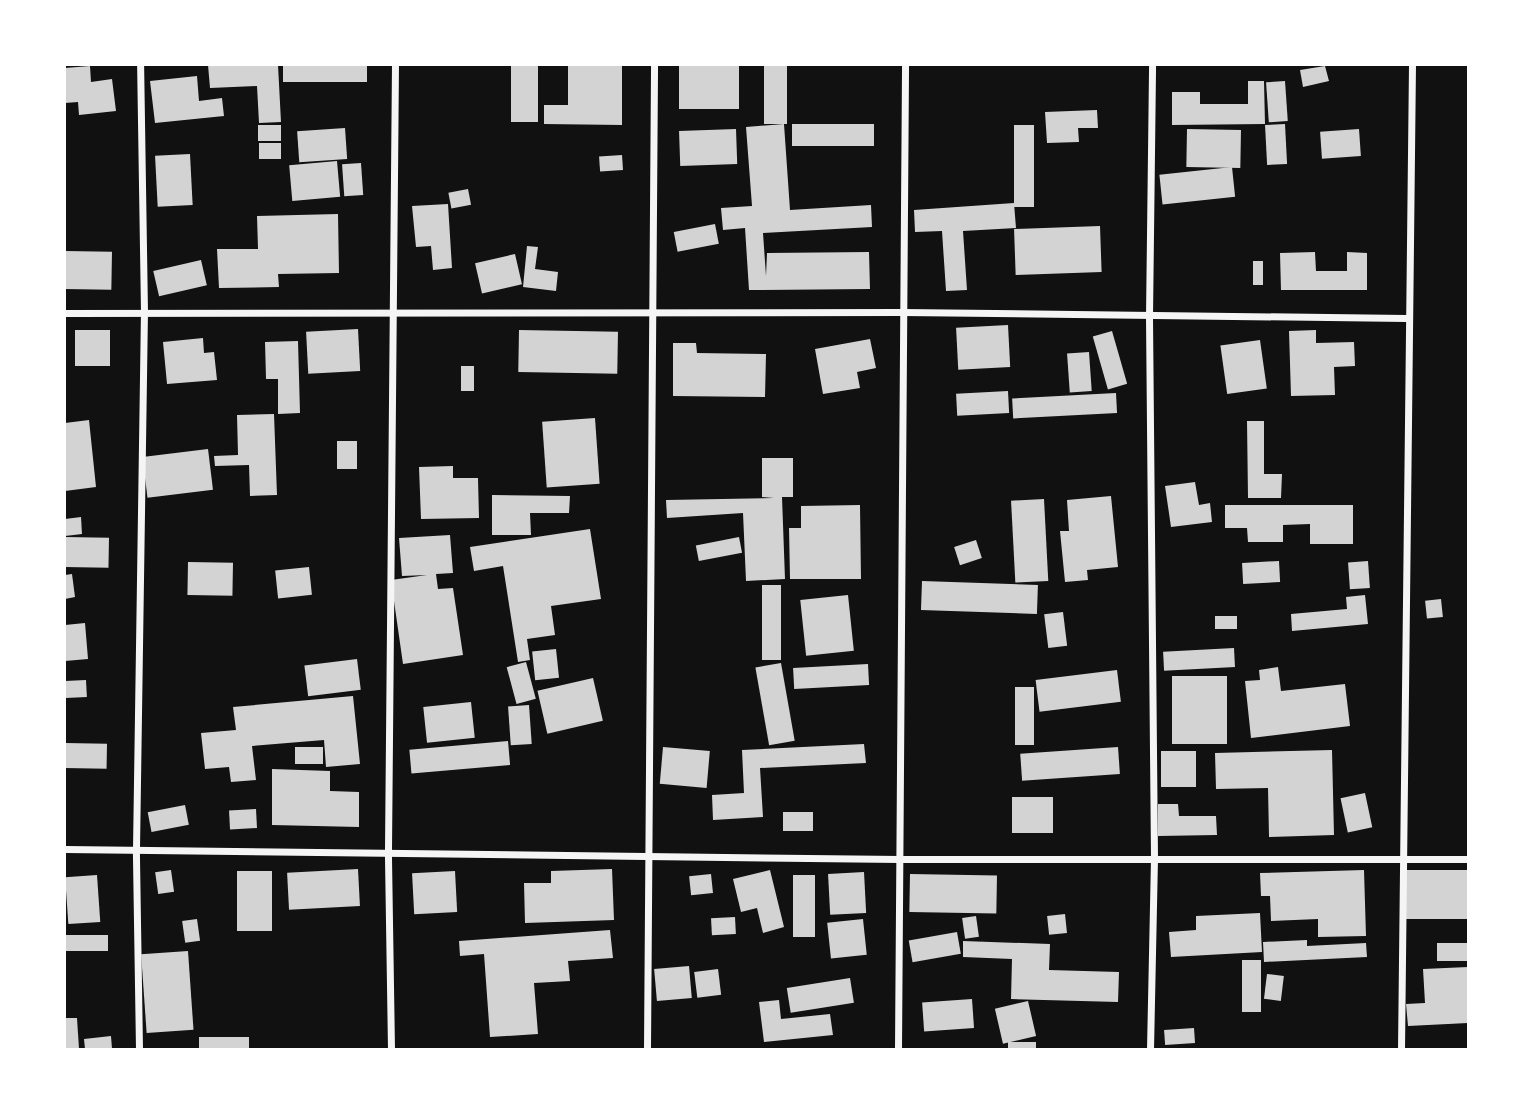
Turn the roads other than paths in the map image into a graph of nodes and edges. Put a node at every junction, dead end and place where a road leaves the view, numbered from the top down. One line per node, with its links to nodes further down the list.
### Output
1 (140, 65): 7 (street)
2 (395, 65): 10 (street)
3 (654, 65): 11 (street)
4 (905, 65): 8 (street)
5 (1152, 65): 12 (street)
6 (1412, 65): 13 (street)
7 (144, 312): 9 (street); 10 (street); 15 (street)
8 (901, 312): 11 (street); 12 (street); 20 (street)
9 (65, 313)
10 (391, 313): 11 (street); 16 (street)
11 (651, 313): 17 (street)
12 (1149, 316): 13 (street); 18 (street)
13 (1406, 318): 19 (street)
14 (65, 849): 15 (street)
15 (136, 849): 16 (street); 22 (street)
16 (388, 850): 17 (street); 23 (street)
17 (648, 857): 20 (street); 24 (street)
18 (1154, 858): 19 (street); 20 (street); 26 (street)
19 (1406, 858): 21 (street); 27 (street)
20 (900, 859): 25 (street)
21 (1468, 859)
22 (139, 1049)
23 (391, 1049)
24 (647, 1049)
25 (898, 1049)
26 (1150, 1049)
27 (1401, 1049)

